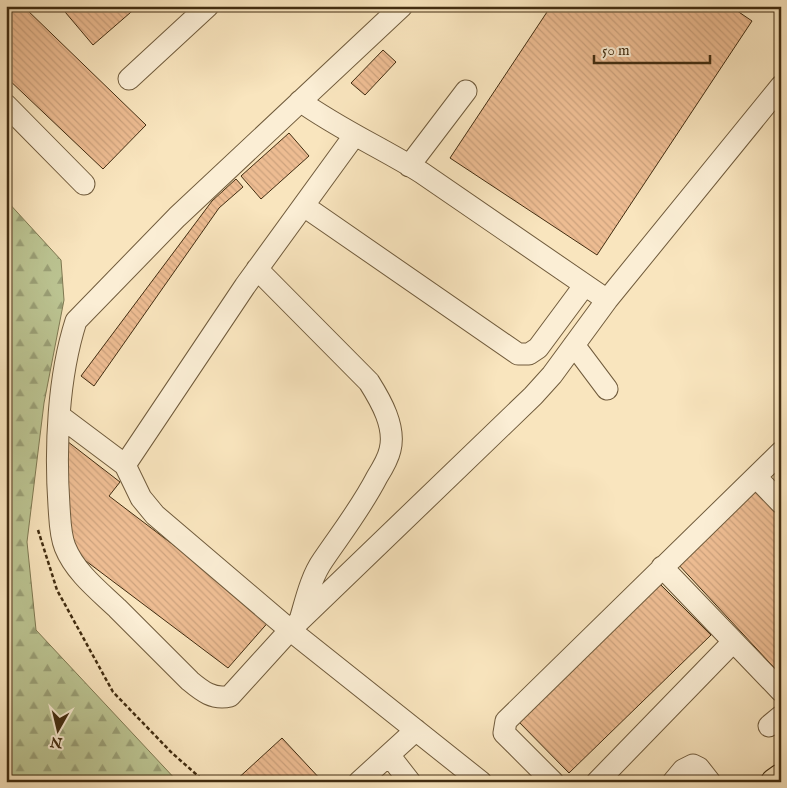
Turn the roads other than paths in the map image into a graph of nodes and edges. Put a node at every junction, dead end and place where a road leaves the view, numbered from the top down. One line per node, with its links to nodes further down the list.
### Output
1 (208, 6): 3 (lane)
2 (402, 6): 6 (lane)
3 (129, 79)
4 (781, 86): 14 (lane)
5 (466, 91): 9 (lane)
6 (300, 101): 8 (lane); 17 (lane)
7 (6, 105): 10 (lane)
8 (354, 136): 9 (lane); 11 (lane)
9 (409, 166): 13 (lane)
10 (84, 184)
11 (304, 206): 12 (lane); 13 (lane)
12 (257, 269): 19 (lane); 23 (lane)
13 (584, 286): 14 (lane)
14 (607, 300): 15 (lane)
15 (574, 346): 16 (lane); 23 (lane)
16 (608, 389)
17 (61, 417): 19 (lane); 23 (lane)
18 (781, 452): 20 (lane)
19 (125, 465): 23 (lane)
20 (756, 477): 21 (lane); 22 (lane)
21 (781, 503)
22 (662, 567): 24 (lane); 32 (lane)
23 (295, 625): 26 (lane)
24 (732, 643): 25 (lane); 33 (lane)
25 (781, 692)
26 (416, 730): 27 (lane); 31 (lane)
27 (389, 755): 29 (lane); 30 (lane)
28 (781, 777): 36 (main road)
29 (359, 782)
30 (410, 782)
31 (481, 782)
32 (553, 782)
33 (597, 782)
34 (673, 782): 35 (lane)
35 (710, 782)
36 (774, 782)

